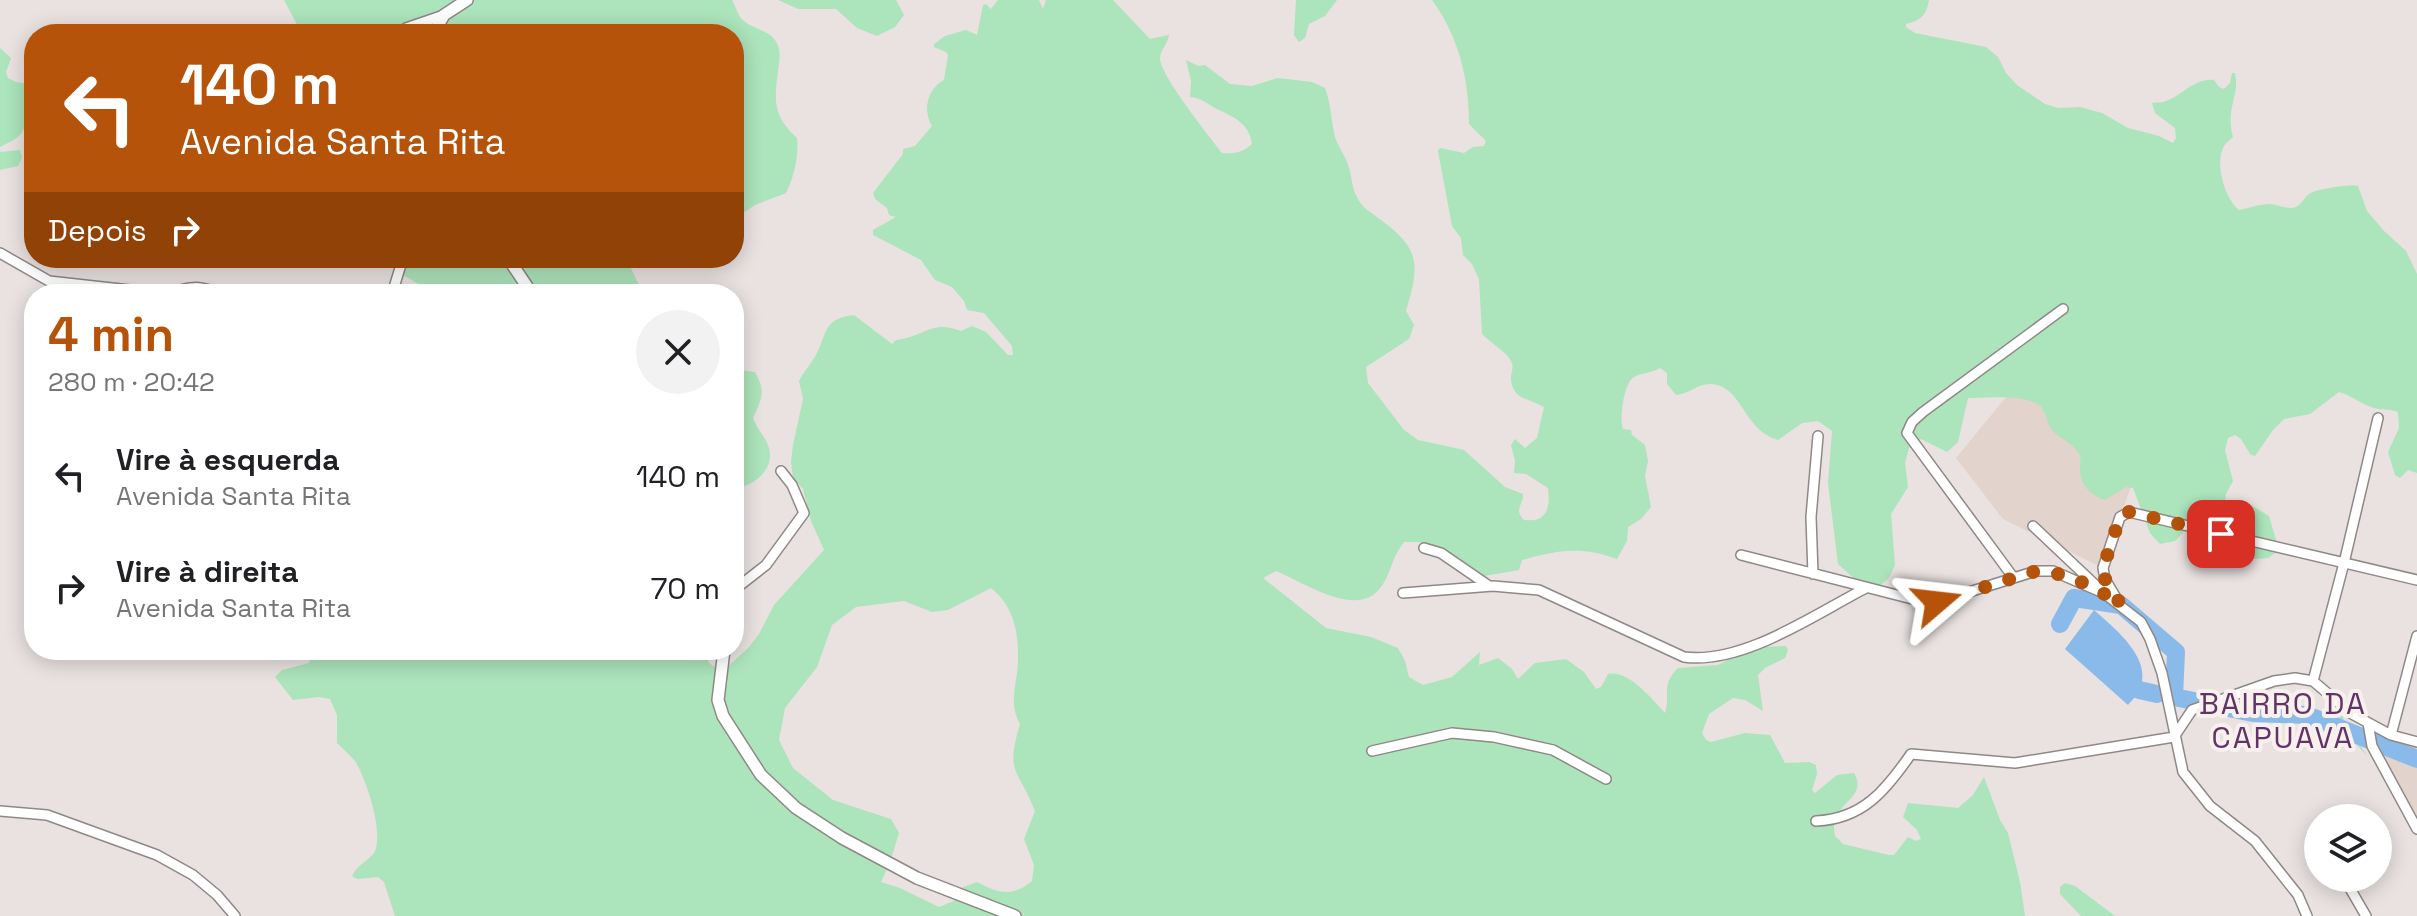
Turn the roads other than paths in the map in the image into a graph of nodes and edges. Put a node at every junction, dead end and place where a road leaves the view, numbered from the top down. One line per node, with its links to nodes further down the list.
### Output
1 (467, 0): 2 (street)
2 (444, 15): 3 (street); 4 (street)
3 (418, 24)
4 (439, 24)
5 (0, 253): 6 (street)
6 (24, 267)
7 (26, 268): 8 (street)
8 (61, 284)
9 (2063, 309): 18 (street)
10 (2378, 418): 16 (street)
11 (1818, 436): 17 (street)
12 (781, 471): 20 (street)
13 (2033, 526): 24 (street)
14 (1424, 548): 21 (street)
15 (1741, 555): 17 (street)
16 (2344, 563): 19 (street); 25 (street); 28 (street)
17 (1813, 574): 22 (street)
18 (2013, 577): 22 (street); 24 (street)
19 (2417, 580)
20 (744, 582)
21 (1489, 586): 22 (street); 23 (street)
22 (1866, 588)
23 (1403, 593)
24 (2105, 594): 25 (street)
25 (2121, 605): 31 (street)
26 (2417, 636): 30 (street)
27 (723, 660): 40 (street)
28 (2313, 681): 29 (street); 31 (street)
29 (2368, 723): 30 (street); 37 (street)
30 (2391, 735): 32 (street)
31 (2174, 737): 36 (street); 41 (street)
32 (2417, 742)
33 (1372, 751): 34 (street)
34 (1606, 779)
35 (0, 811): 39 (street)
36 (1816, 821)
37 (2417, 829)
38 (2352, 892): 42 (street)
39 (235, 916)
40 (1015, 916)
41 (2307, 916)
42 (2366, 916)

